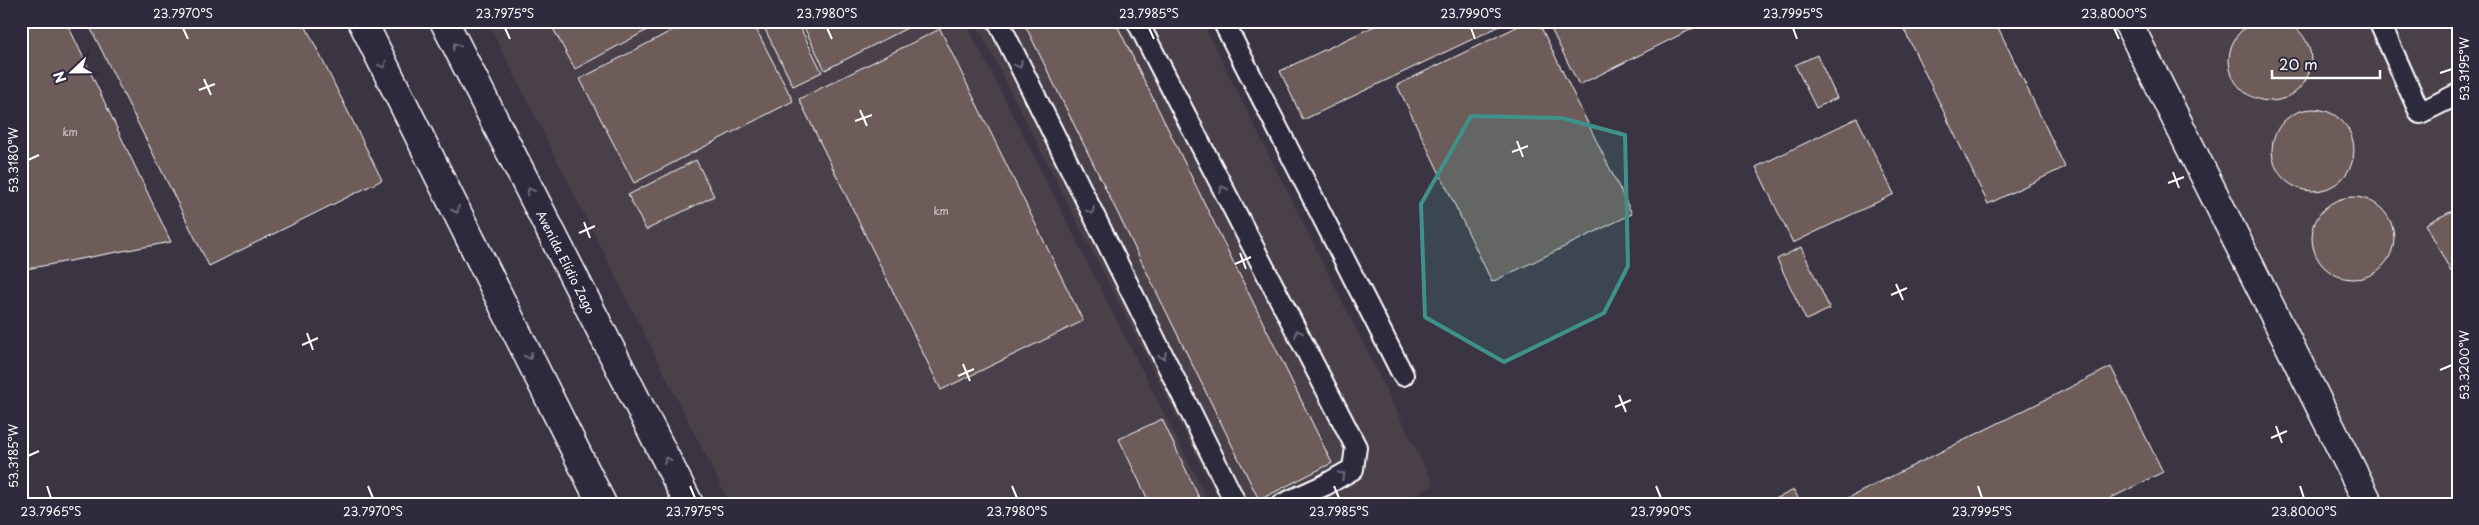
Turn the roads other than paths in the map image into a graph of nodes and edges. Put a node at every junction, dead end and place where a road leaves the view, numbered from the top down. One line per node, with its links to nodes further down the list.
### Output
1 (362, 21): 10 (street, one-way to 10)
2 (444, 21): 11 (street, Avenida Elídio Zago, one-way to 2)
3 (998, 21): 12 (lane, one-way to 12)
4 (1138, 21): 13 (lane, one-way to 4)
5 (1223, 21): 9 (lane)
6 (2127, 21): 14 (street)
7 (2379, 21): 8 (lane)
8 (2458, 94)
9 (1403, 375)
10 (602, 504)
11 (689, 504)
12 (1236, 504)
13 (1283, 504)
14 (2369, 504)

